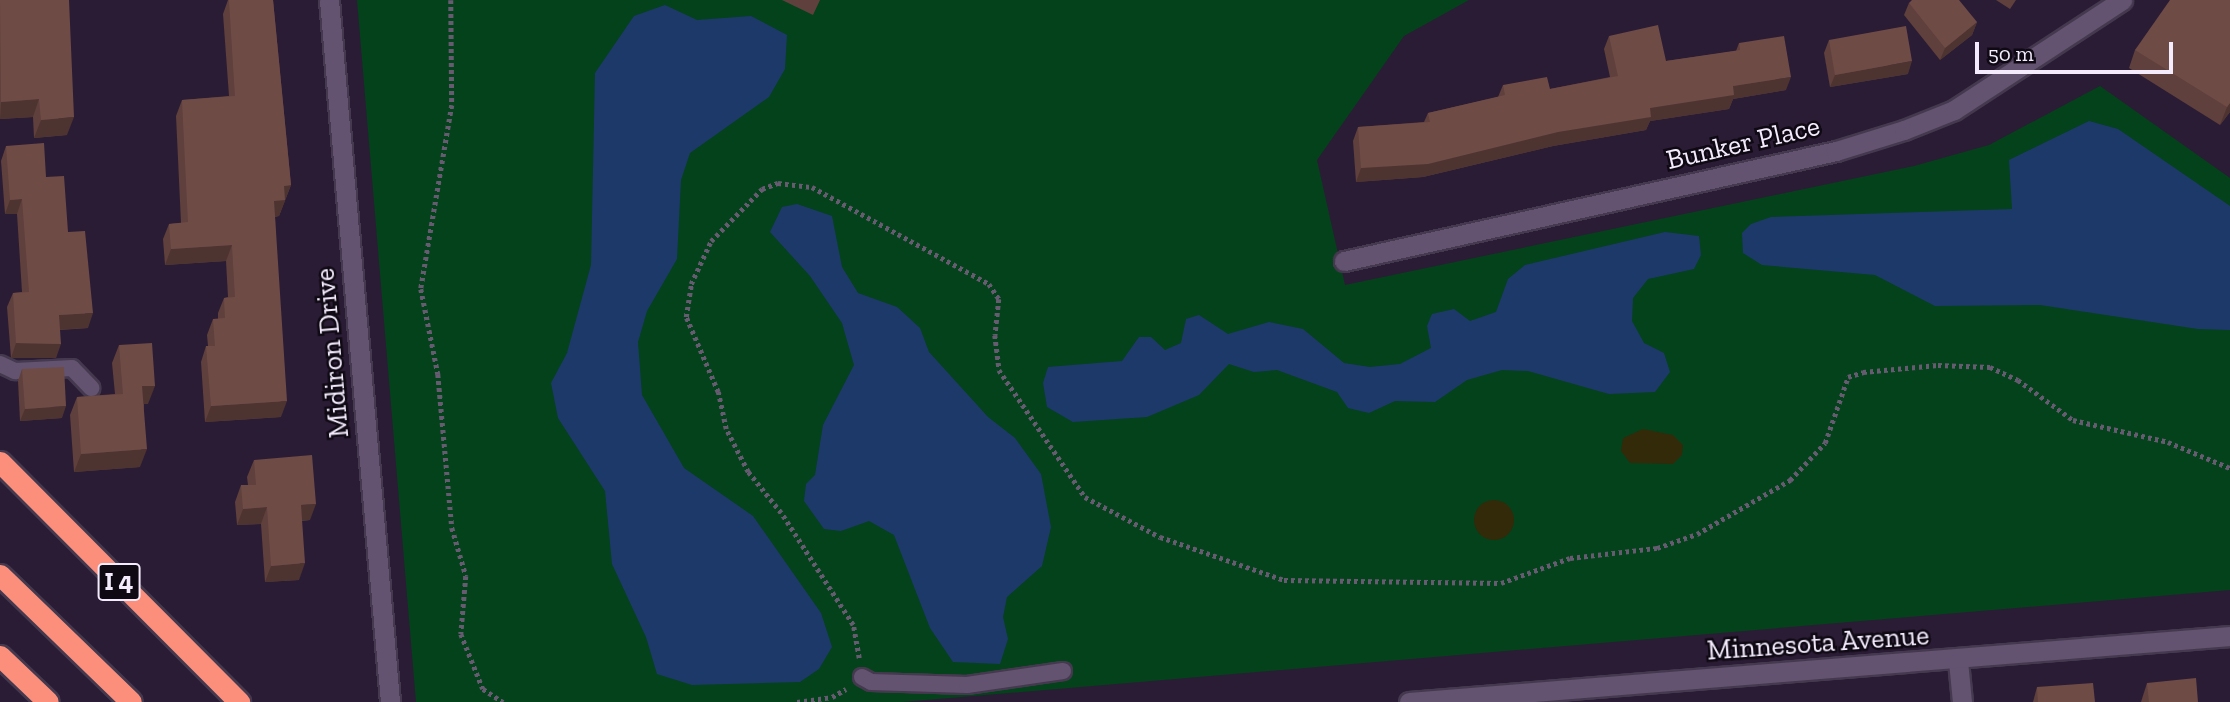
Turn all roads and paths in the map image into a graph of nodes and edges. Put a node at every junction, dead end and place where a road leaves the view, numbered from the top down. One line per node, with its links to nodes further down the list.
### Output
1 (329, 0): 19 (street, Midiron Drive)
2 (451, 0): 20 (path)
3 (2122, 0): 4 (street, Bunker Place)
4 (1344, 261)
5 (0, 364): 6 (lane)
6 (91, 388)
7 (0, 462): 18 (highway, I 4)
8 (2230, 468): 14 (path)
9 (0, 575): 17 (highway)
10 (2230, 636): 12 (street, Minnesota Avenue)
11 (4, 661): 16 (highway)
12 (1958, 661): 15 (street, Minnesota Avenue); 23 (street)
13 (1063, 671): 14 (lane)
14 (862, 677): 21 (path)
15 (1564, 695): 22 (street, Minnesota Avenue)
16 (48, 702)
17 (131, 702)
18 (239, 702)
19 (390, 702)
20 (503, 702)
21 (797, 702)
22 (1409, 702)
23 (1962, 702)

